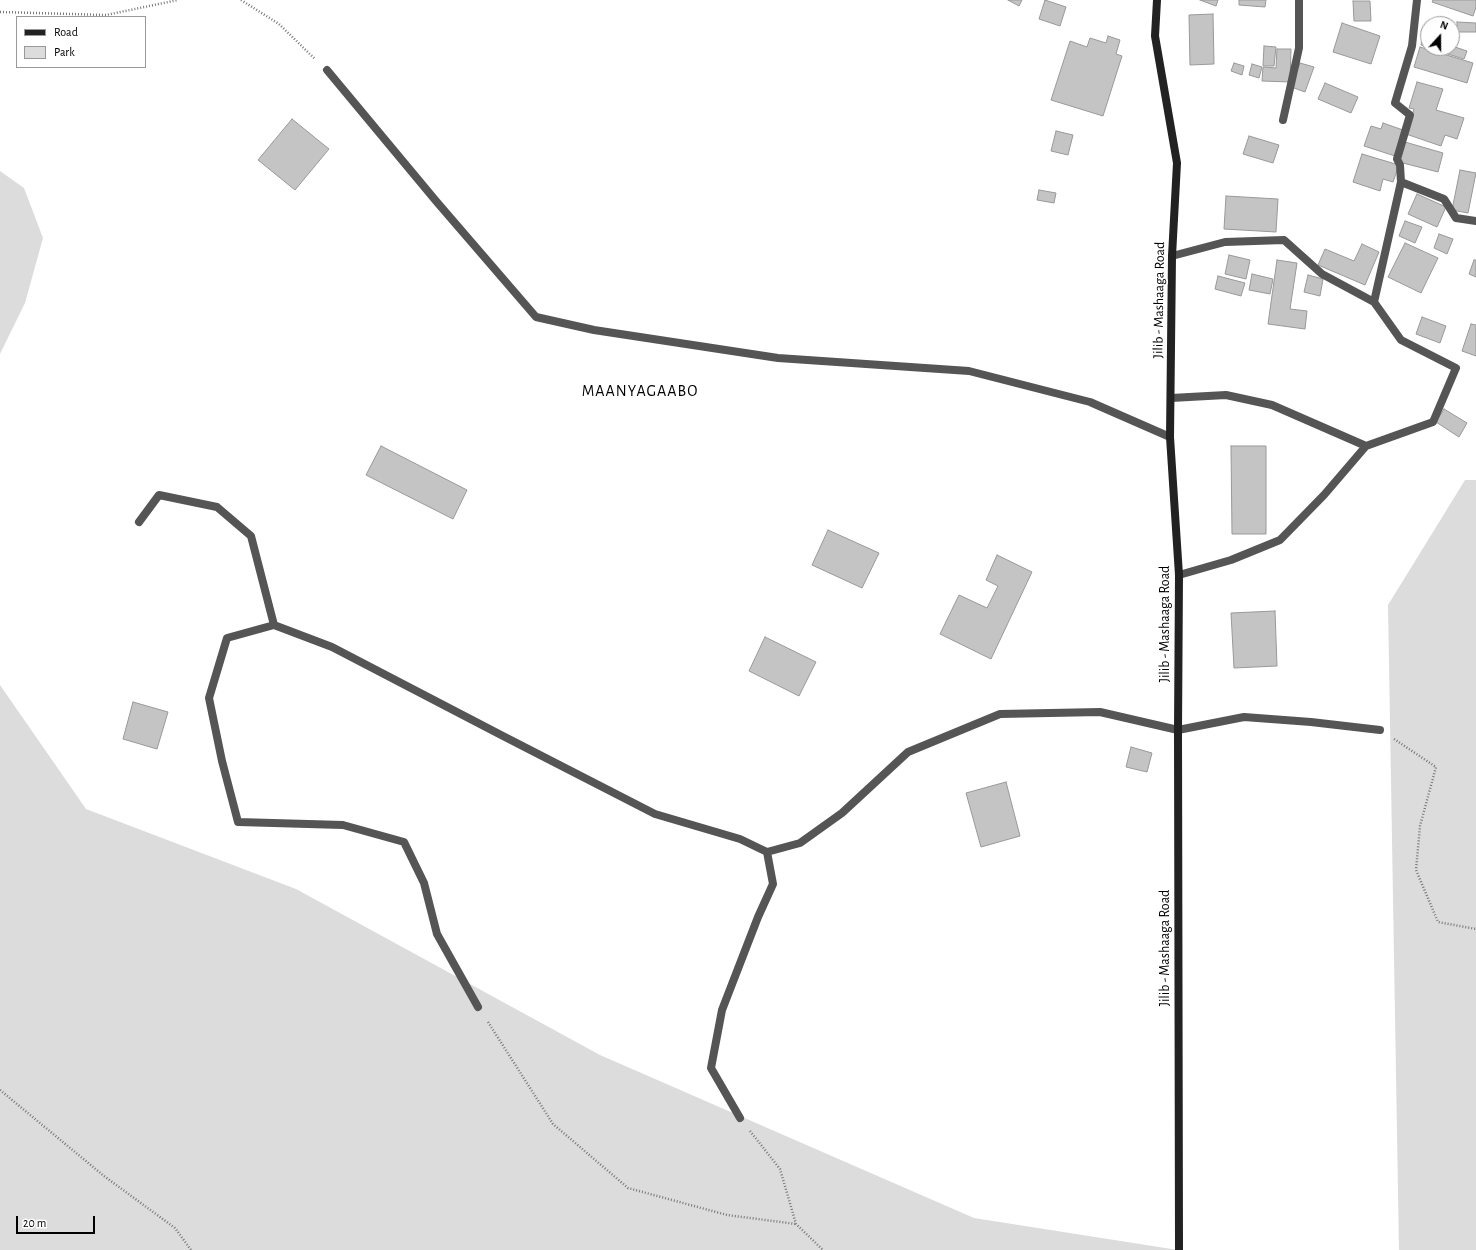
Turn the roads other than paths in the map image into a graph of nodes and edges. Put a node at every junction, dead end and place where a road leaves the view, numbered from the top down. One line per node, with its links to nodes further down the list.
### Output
1 (1157, 0): 8 (main road, Jilib - Mashaaga Road)
2 (1299, 0): 5 (street)
3 (1417, 0): 6 (street)
4 (327, 70): 11 (street)
5 (1283, 120)
6 (1401, 182): 7 (street); 9 (street)
7 (1476, 221)
8 (1172, 256): 9 (street); 10 (main road, Jilib - Mashaaga Road)
9 (1374, 302): 12 (street)
10 (1171, 398): 11 (main road, Jilib - Mashaaga Road); 12 (street)
11 (1170, 437): 14 (main road, Jilib - Mashaaga Road)
12 (1366, 446): 14 (street)
13 (138, 522): 15 (street)
14 (1179, 575): 16 (main road, Jilib - Mashaaga Road)
15 (274, 626): 18 (street); 19 (street)
16 (1178, 730): 17 (street); 18 (street); 21 (main road, Jilib - Mashaaga Road)
17 (1380, 730)
18 (767, 852): 20 (street)
19 (478, 1007)
20 (740, 1118)
21 (1179, 1250)

